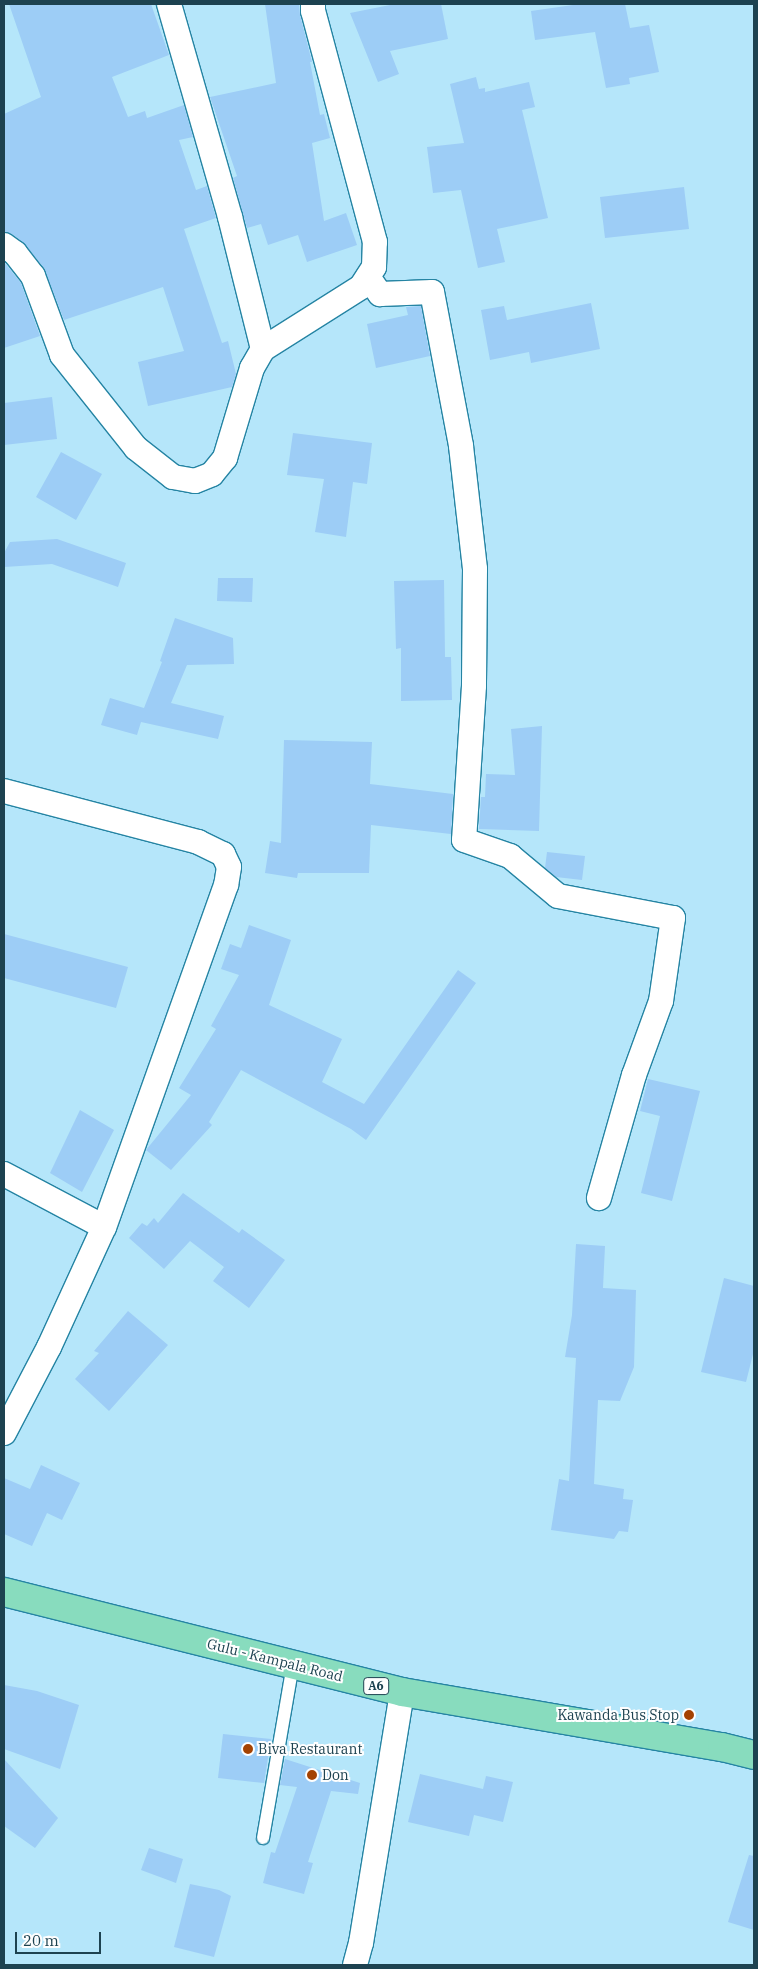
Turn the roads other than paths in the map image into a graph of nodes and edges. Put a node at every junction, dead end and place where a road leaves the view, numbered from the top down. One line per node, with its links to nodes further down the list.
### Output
1 (169, 4): 5 (street)
2 (313, 4): 4 (street)
3 (4, 245): 5 (street)
4 (368, 277): 5 (street); 8 (street)
5 (263, 349)
6 (4, 791): 9 (street)
7 (4, 1174): 9 (street)
8 (599, 1198)
9 (104, 1227): 10 (street)
10 (4, 1432)
11 (4, 1592): 12 (main road, Gulu - Kampala Road / A6)
12 (293, 1664): 13 (main road, Gulu - Kampala Road / A6); 15 (lane)
13 (402, 1692): 14 (main road, Gulu - Kampala Road / A6); 16 (street)
14 (754, 1755)
15 (263, 1838)
16 (355, 1965)

